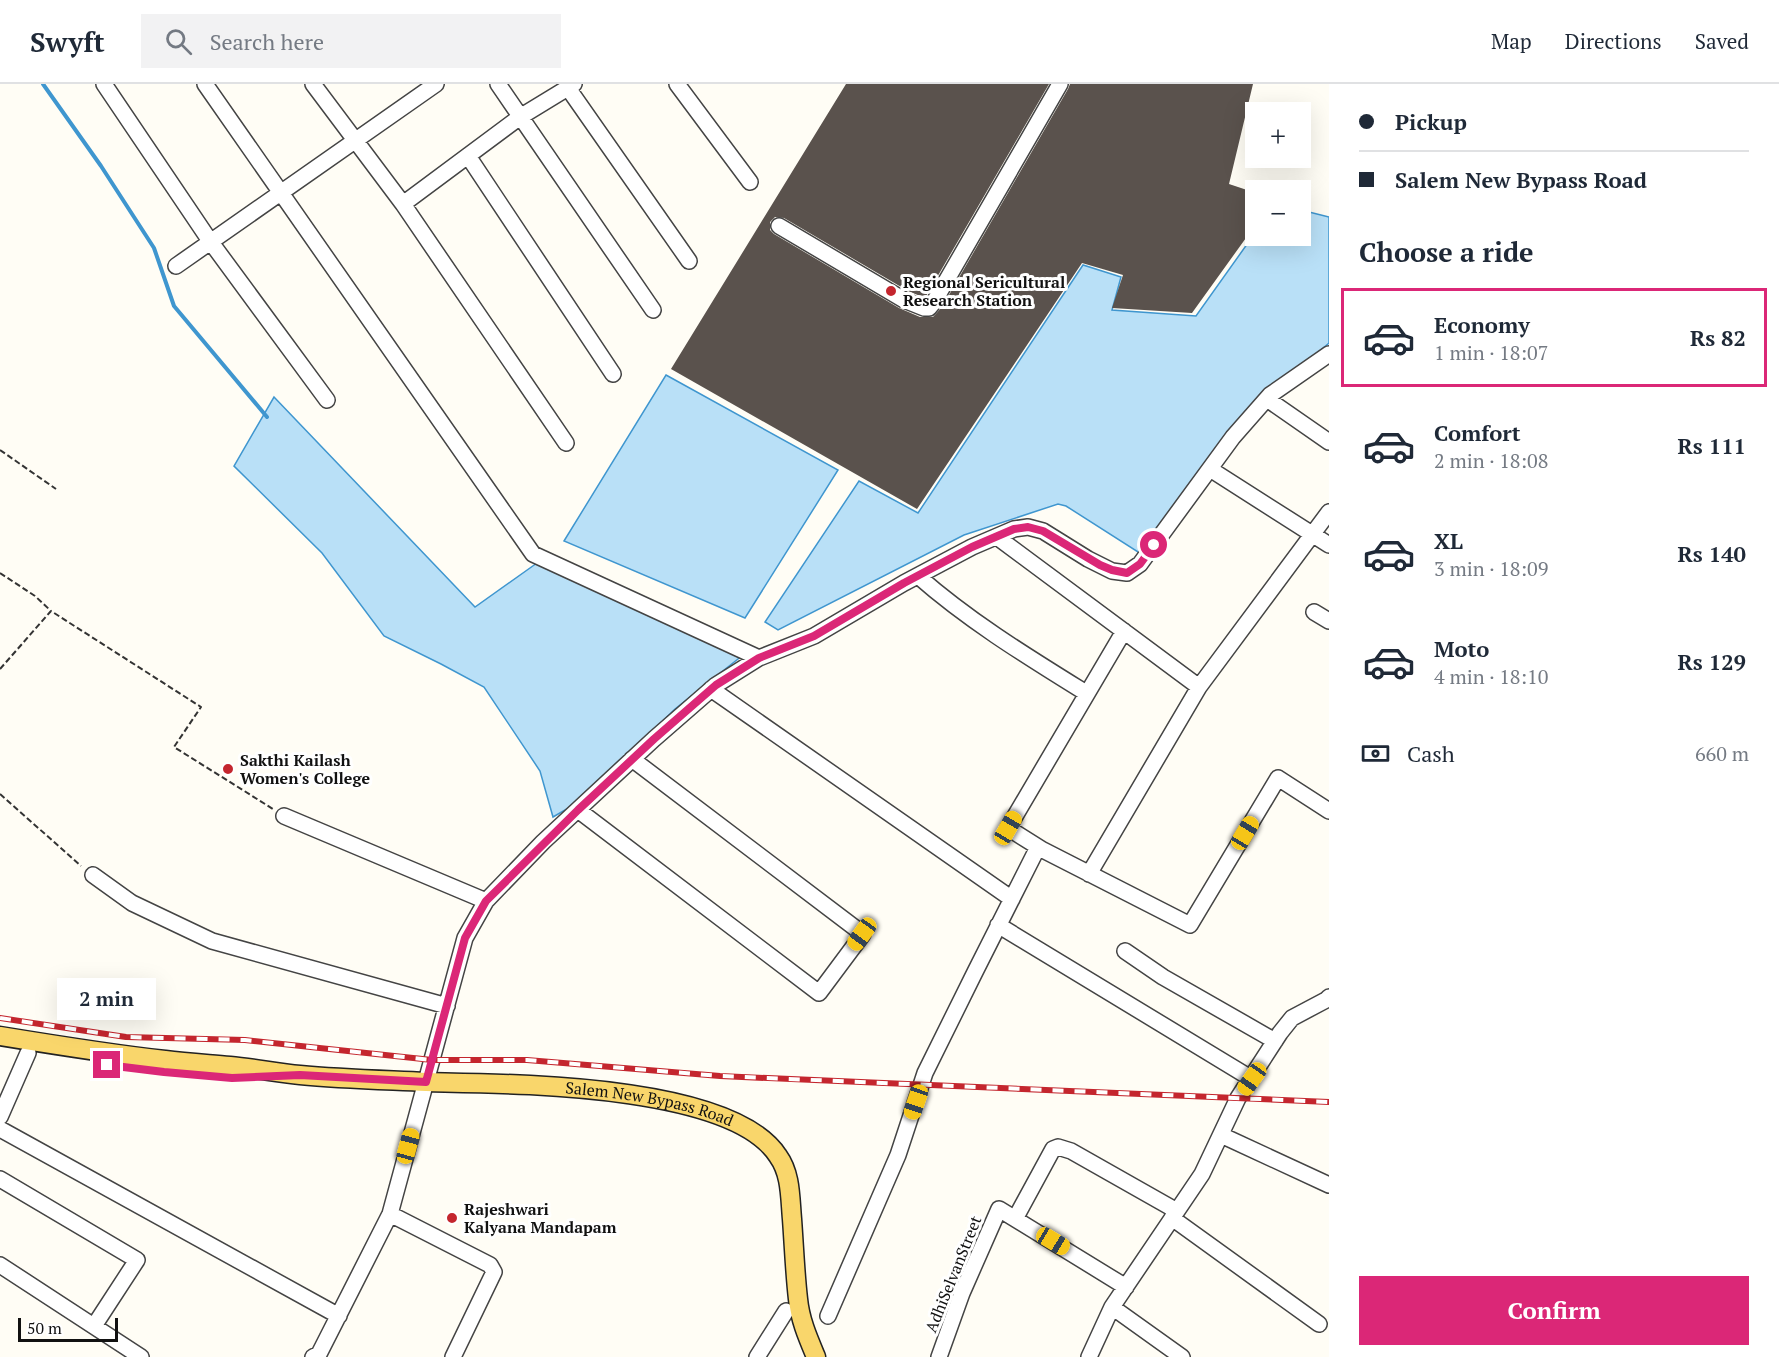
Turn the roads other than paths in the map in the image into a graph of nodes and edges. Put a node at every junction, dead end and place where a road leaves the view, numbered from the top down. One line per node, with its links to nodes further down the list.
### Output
1 (104, 84): 16 (street)
2 (205, 84): 13 (street)
3 (313, 84): 10 (street)
4 (436, 84): 10 (street)
5 (498, 84): 9 (street)
6 (677, 84): 12 (street)
7 (1060, 84): 15 (street)
8 (571, 86): 9 (street); 17 (street)
9 (520, 117): 11 (street); 19 (street)
10 (354, 141): 13 (street); 14 (street)
11 (468, 156): 14 (street); 21 (street)
12 (750, 182)
13 (280, 192): 16 (street); 35 (street)
14 (403, 204): 25 (street)
15 (779, 226)
16 (210, 241): 18 (street); 23 (street)
17 (689, 261)
18 (176, 266)
19 (653, 310)
20 (1329, 354): 22 (street)
21 (613, 374)
22 (1267, 399): 24 (street); 26 (street)
23 (327, 400)
24 (1329, 442)
25 (566, 443)
26 (1210, 469): 28 (street); 29 (street)
27 (1329, 512): 28 (street)
28 (1313, 534): 30 (street); 36 (street)
29 (997, 537): 31 (street); 34 (street)
30 (1329, 545)
31 (918, 576): 35 (street); 38 (street)
32 (1314, 612): 33 (street)
33 (1329, 621)
34 (1124, 631): 36 (street); 38 (street)
35 (759, 658): 37 (street)
36 (1199, 687): 44 (street)
37 (711, 689): 39 (street); 46 (street)
38 (1086, 693): 43 (street)
39 (632, 759): 40 (street); 40 (street)
40 (578, 810): 47 (street)
41 (1329, 811): 44 (street)
42 (284, 816): 47 (street)
43 (1043, 850): 44 (street); 46 (street)
44 (1089, 874)
45 (93, 875): 51 (street)
46 (1012, 899): 48 (street)
47 (486, 901): 51 (street)
48 (998, 926): 57 (street); 73 (street)
49 (1125, 951): 53 (street)
50 (1329, 997): 53 (street)
51 (447, 1006): 58 (street)
52 (0, 1036): 56 (main road, Salem New Bypass Road)
53 (1275, 1041): 57 (street)
54 (0, 1048): 55 (main road, Salem New Bypass Road)
55 (27, 1053): 56 (main road, Salem New Bypass Road); 60 (street)
56 (300, 1075): 58 (main road, Salem New Bypass Road)
57 (1252, 1079): 62 (street)
58 (426, 1082): 59 (main road, Salem New Bypass Road); 65 (street)
59 (719, 1115): 80 (main road, Salem New Bypass Road); 81 (main road)
60 (0, 1117)
61 (0, 1129): 72 (street)
62 (1221, 1135): 64 (street); 66 (street)
63 (0, 1179): 75 (street)
64 (1329, 1185)
65 (390, 1214): 72 (street); 78 (street)
66 (1175, 1215): 67 (street); 69 (street); 74 (street)
67 (1015, 1219): 69 (street); 82 (street, AdhiSelvanStreet)
68 (0, 1265): 75 (street)
69 (1126, 1287): 70 (street)
70 (1112, 1307): 83 (street); 84 (street)
71 (786, 1311): 79 (street)
72 (339, 1316): 76 (street)
73 (828, 1316)
74 (1319, 1324)
75 (94, 1326): 77 (street)
76 (319, 1356)
77 (141, 1357)
78 (453, 1357)
79 (757, 1357)
80 (816, 1357)
81 (827, 1357)
82 (939, 1357)
83 (1089, 1357)
84 (1182, 1357)

